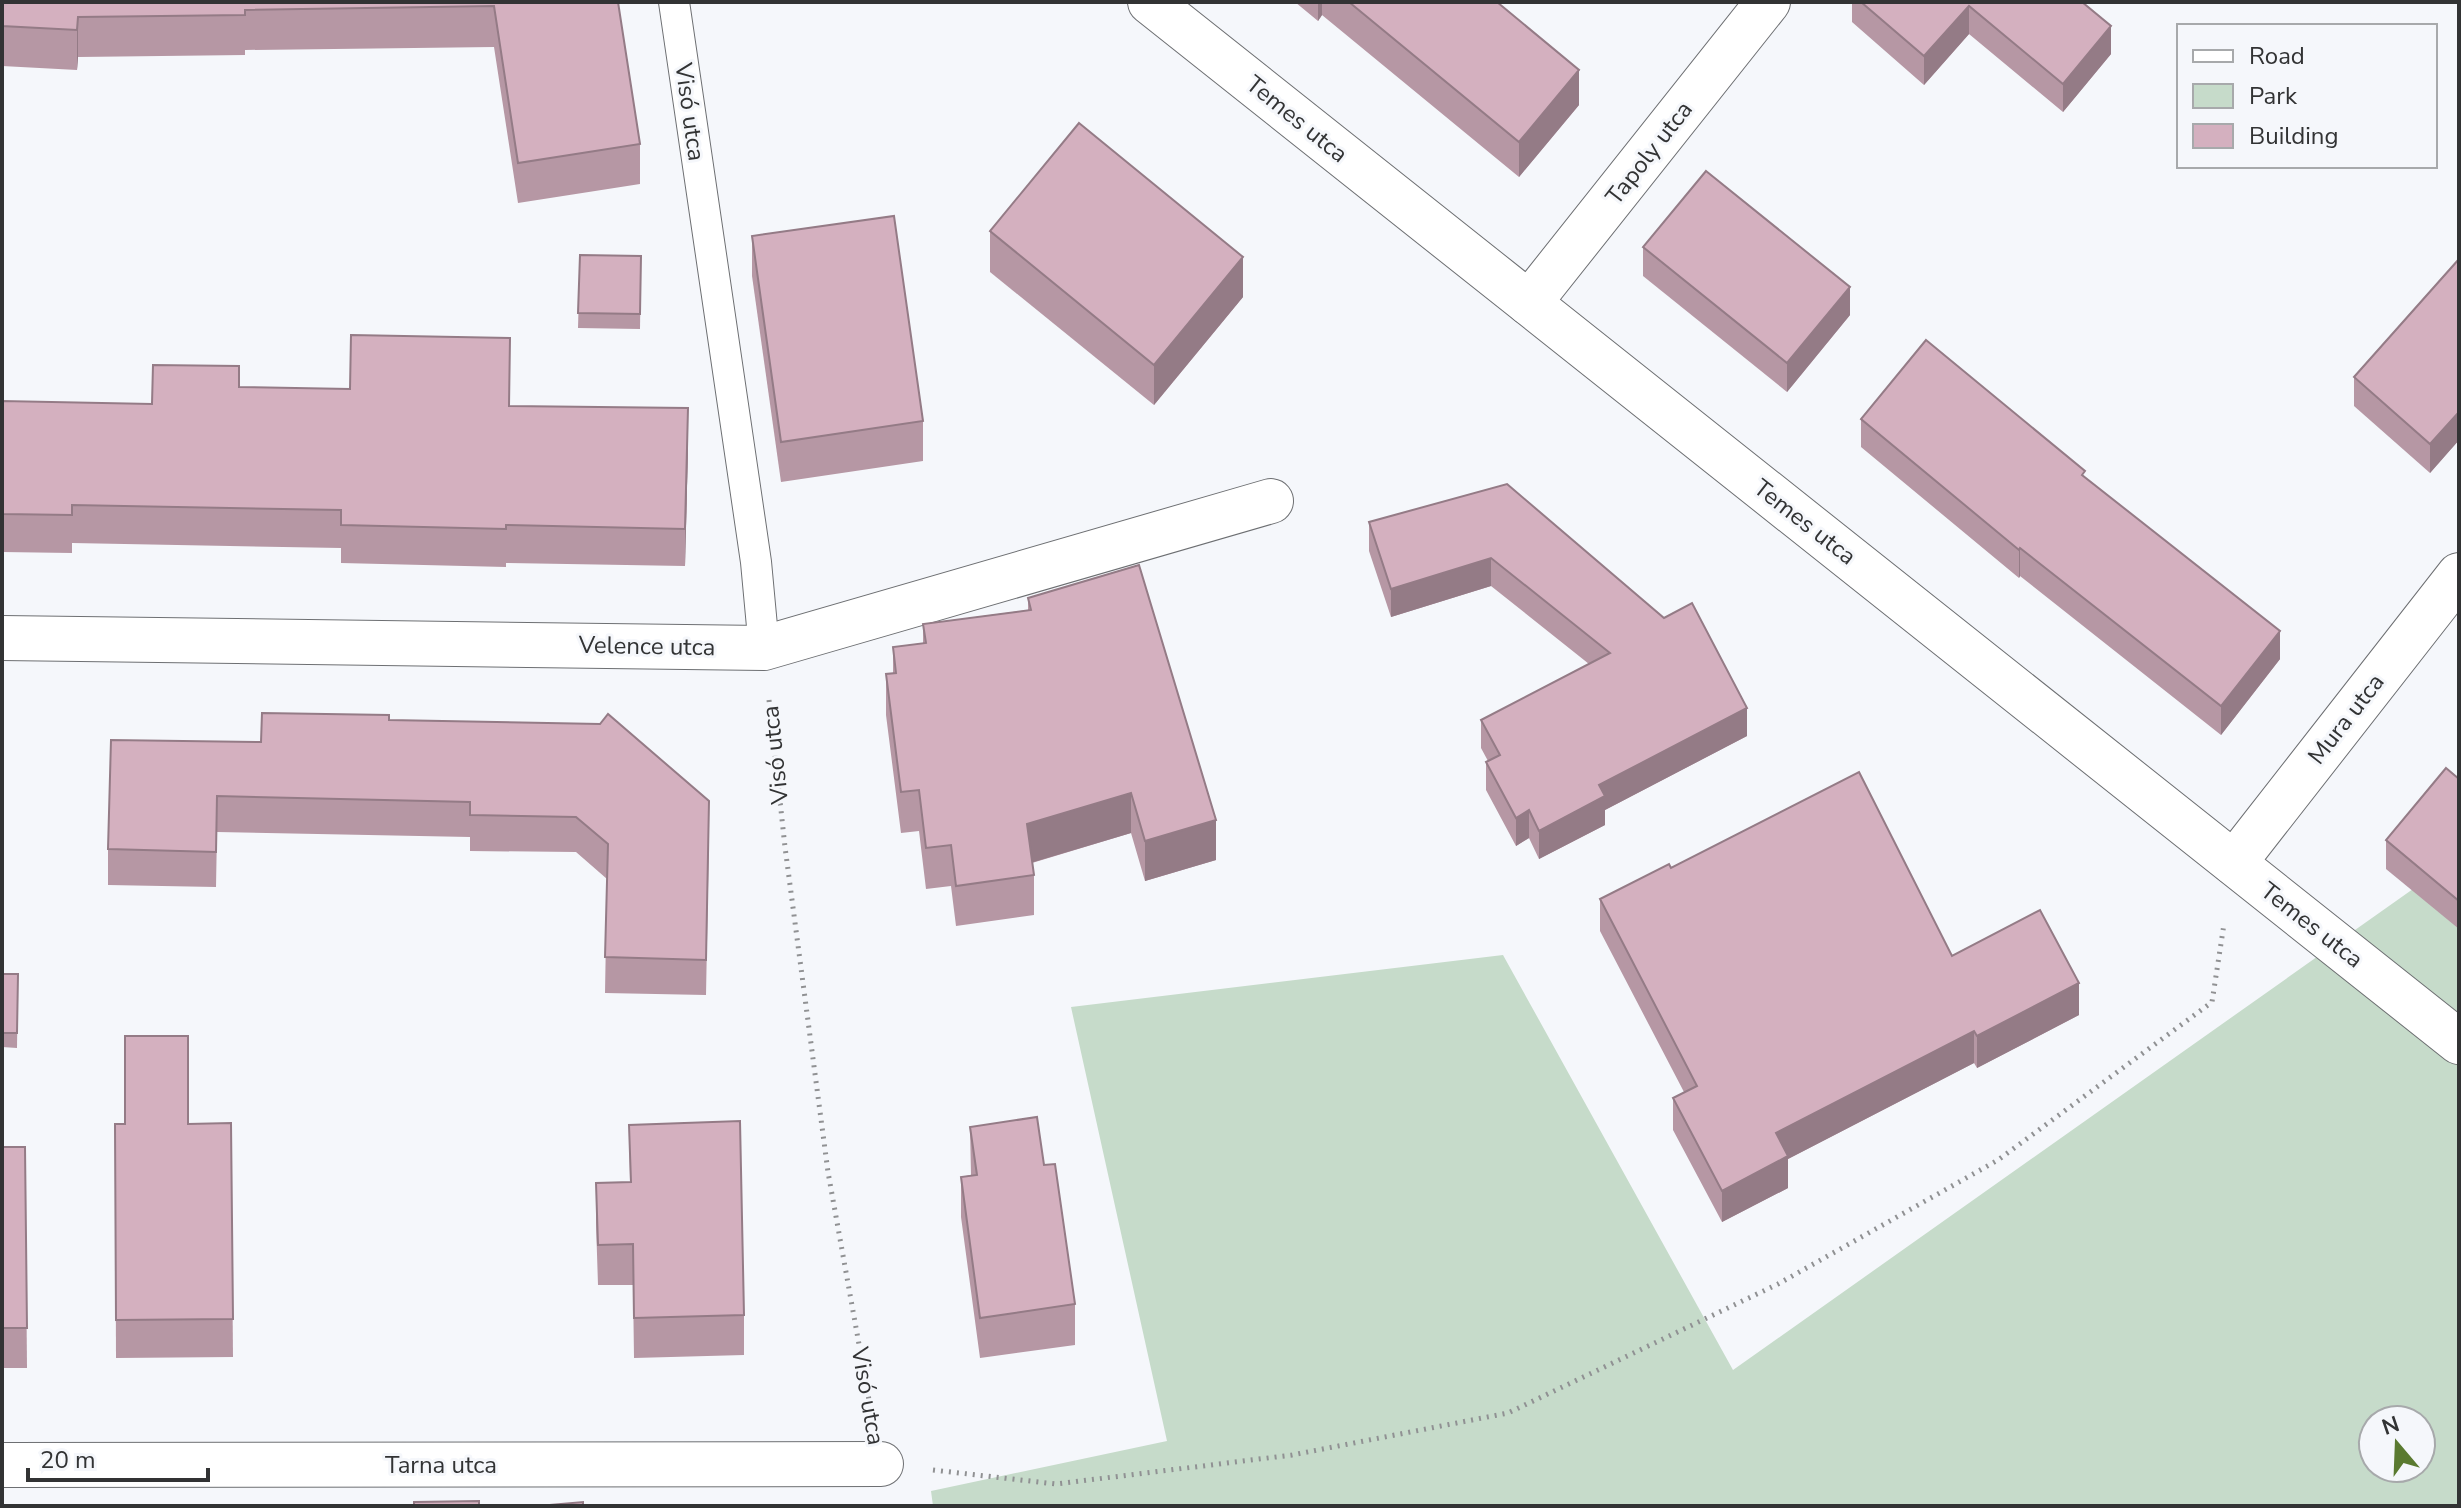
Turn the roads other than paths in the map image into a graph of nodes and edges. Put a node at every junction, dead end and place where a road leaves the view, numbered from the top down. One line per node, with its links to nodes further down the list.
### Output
1 (674, 2): 8 (lane, Visó utca)
2 (1150, 2): 4 (street, Temes utca)
3 (1768, 2): 4 (street, Tapoly utca)
4 (1529, 303): 9 (street, Temes utca)
5 (1271, 501): 8 (street, Velence utca)
6 (2459, 575): 9 (street, Mura utca)
7 (2, 638): 8 (street, Velence utca)
8 (764, 648)
9 (2234, 863): 10 (street, Temes utca)
10 (2459, 1042)
11 (881, 1464): 12 (street, Tarna utca)
12 (2, 1465)

